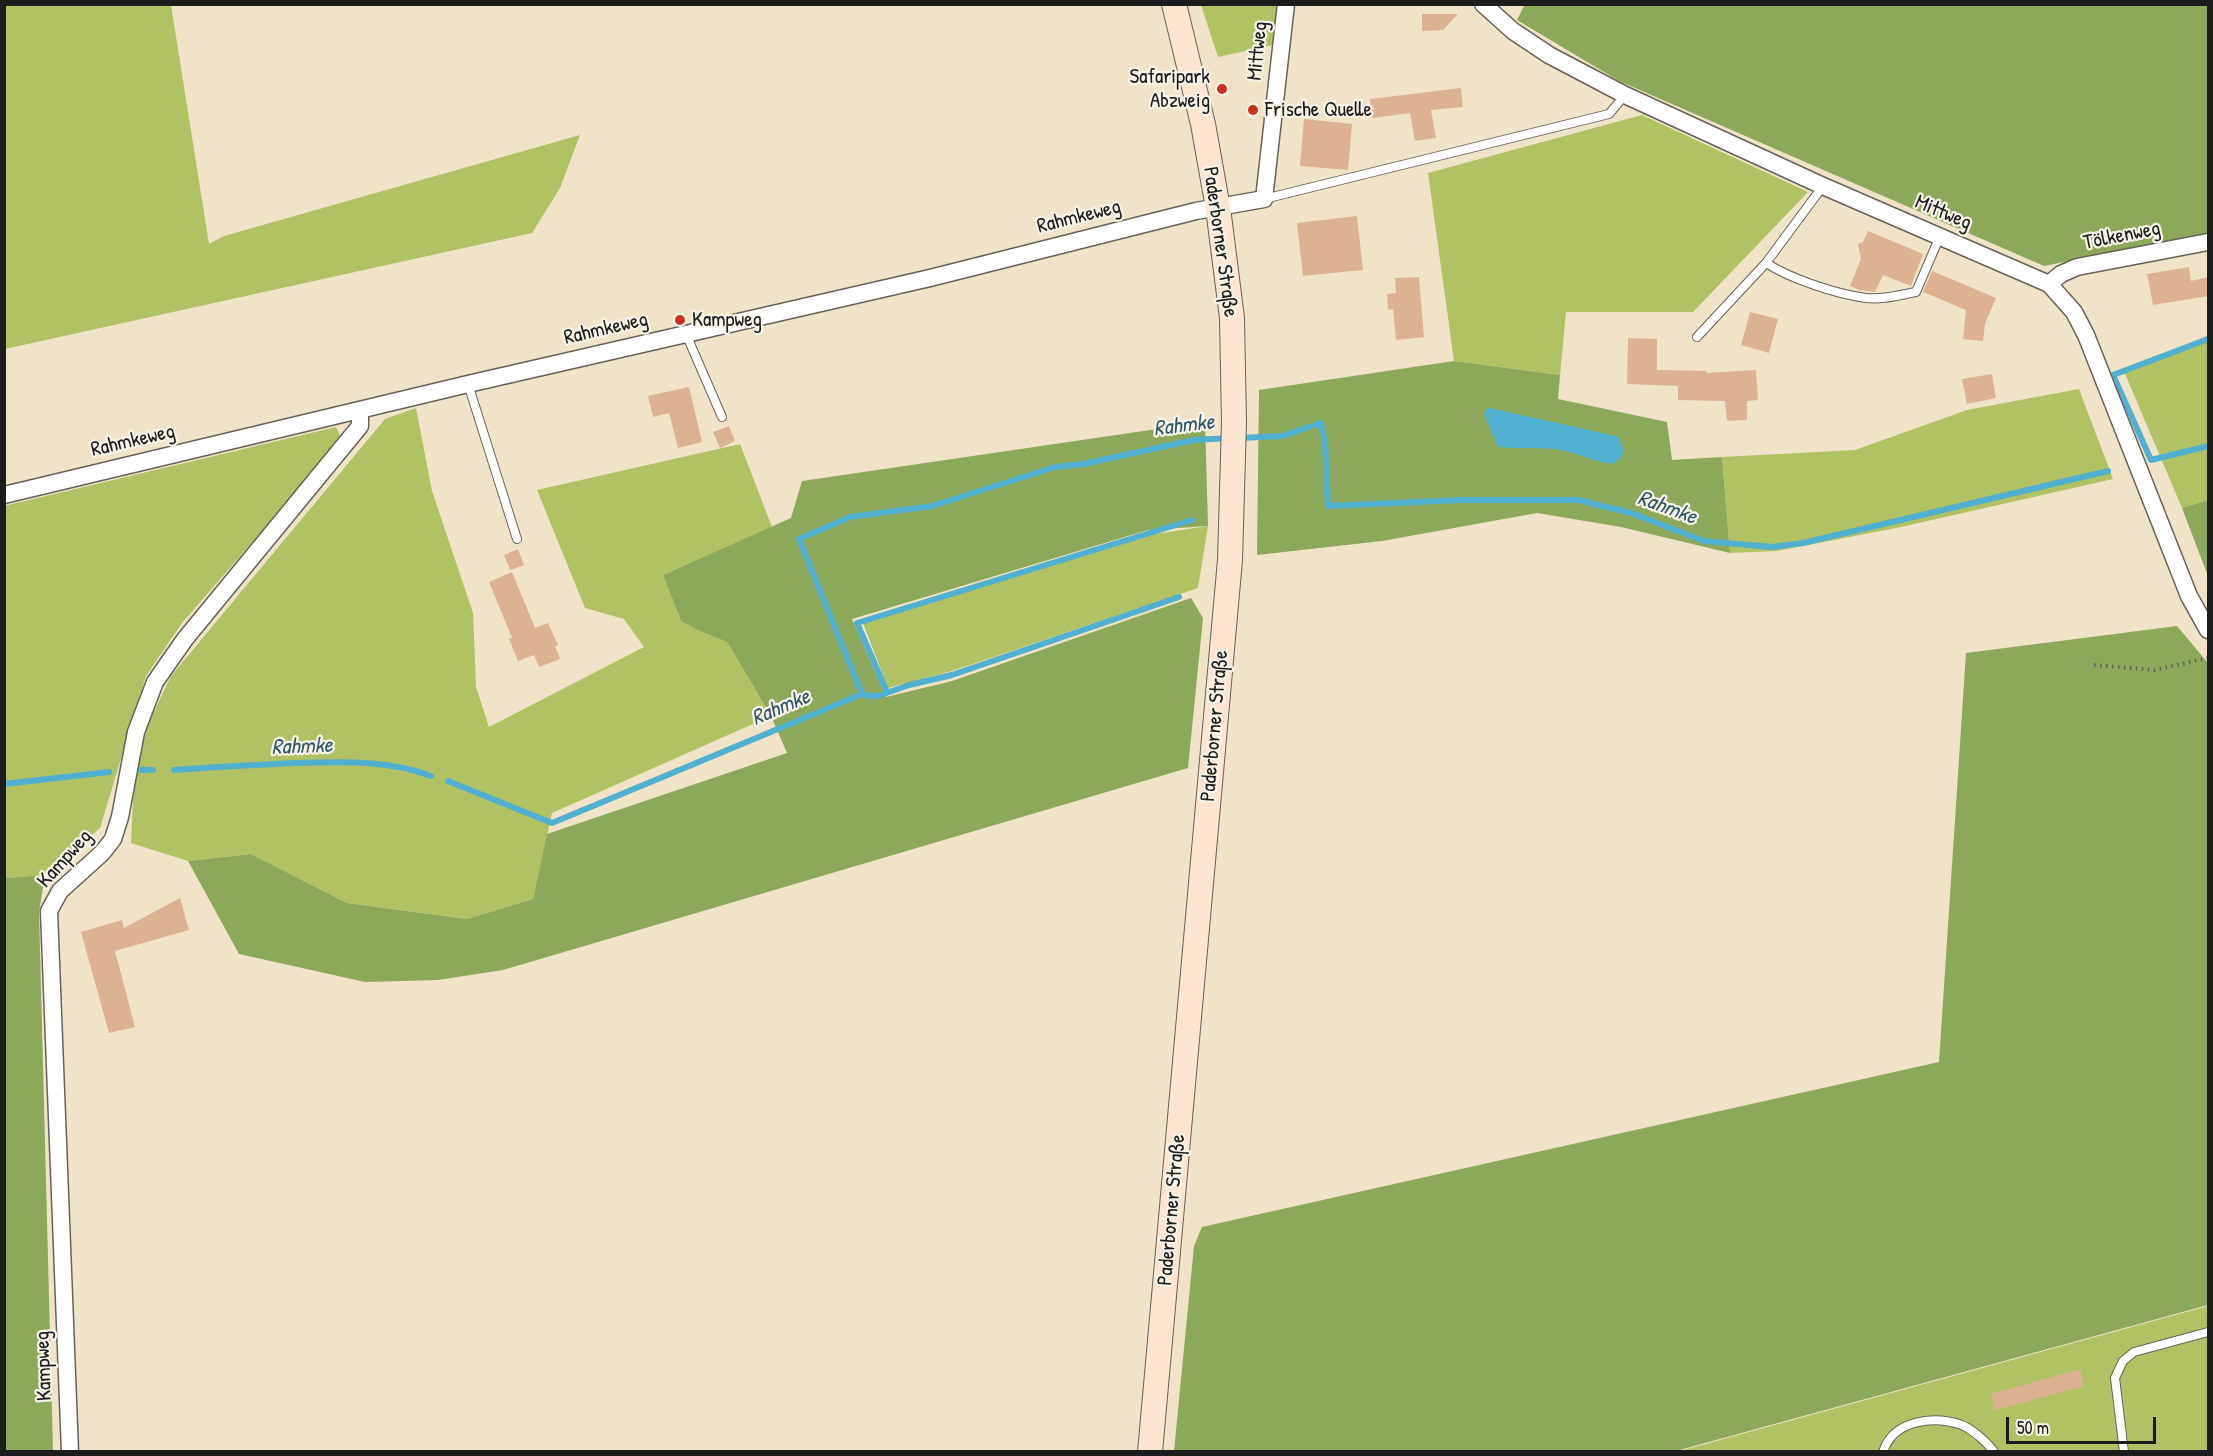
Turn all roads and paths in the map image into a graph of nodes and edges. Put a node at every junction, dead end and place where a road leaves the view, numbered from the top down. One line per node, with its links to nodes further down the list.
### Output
1 (1174, 4): 7 (main road, Paderborner Straße)
2 (1286, 4): 6 (street, Mittweg)
3 (1483, 4): 4 (street, Mittweg)
4 (1625, 95): 5 (street, Mittweg); 6 (lane)
5 (1823, 186): 8 (street, Mittweg); 10 (lane)
6 (1264, 199): 7 (street)
7 (1218, 208): 12 (street, Rahmkeweg); 24 (main road, Paderborner Straße)
8 (1940, 236): 10 (lane); 11 (street, Mittweg)
9 (2208, 242): 11 (street, Tölkenweg)
10 (1766, 263): 13 (lane)
11 (2049, 284): 19 (street, Mittweg)
12 (686, 334): 14 (street, Rahmkeweg); 16 (lane)
13 (1697, 338)
14 (468, 384): 15 (street, Rahmkeweg); 18 (lane)
15 (360, 410): 17 (street, Rahmkeweg); 23 (street, Kampweg)
16 (722, 417)
17 (4, 495)
18 (517, 539)
19 (2208, 630)
20 (2208, 657): 21 (path)
21 (2094, 665)
22 (2208, 1332): 27 (lane)
23 (70, 1452)
24 (1150, 1452)
25 (1883, 1452): 26 (lane)
26 (1994, 1452)
27 (2124, 1452)

